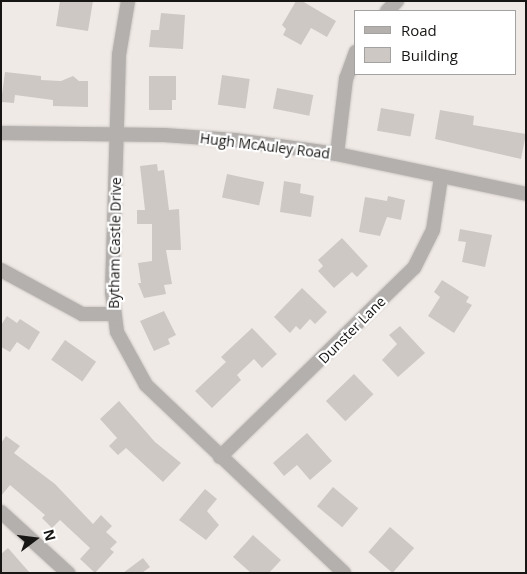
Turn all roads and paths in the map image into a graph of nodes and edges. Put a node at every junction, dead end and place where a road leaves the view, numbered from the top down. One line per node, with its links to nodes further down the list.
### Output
1 (128, 1): 6 (street, Bytham Castle Drive)
2 (397, 1): 3 (street)
3 (388, 10)
4 (354, 57): 7 (street)
5 (1, 133): 6 (street, Hugh McAuley Road)
6 (118, 135): 7 (street, Hugh McAuley Road); 11 (street, Bytham Castle Drive)
7 (337, 154): 8 (street, Hugh McAuley Road)
8 (442, 178): 9 (street, Hugh McAuley Road); 12 (street, Dunster Lane)
9 (526, 194)
10 (1, 270): 11 (street)
11 (114, 314): 12 (street, Bytham Castle Drive)
12 (220, 457): 15 (street, Bytham Castle Drive)
13 (1, 512): 14 (street)
14 (68, 573)
15 (344, 573)

